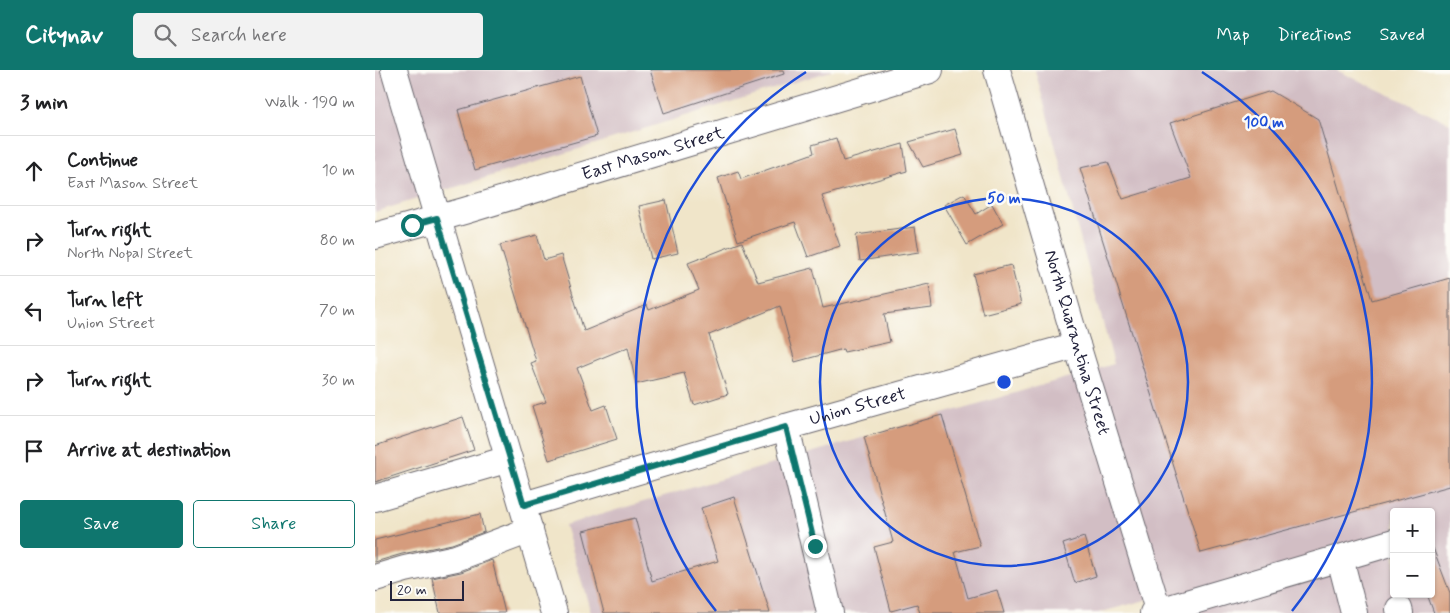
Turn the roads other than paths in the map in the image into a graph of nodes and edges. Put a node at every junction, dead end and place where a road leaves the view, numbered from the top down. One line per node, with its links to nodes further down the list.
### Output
1 (394, 70): 4 (street)
2 (930, 70): 4 (street, East Mason Street)
3 (997, 70): 6 (street, North Quarantina Street)
4 (437, 218): 5 (street, East Mason Street); 8 (street)
5 (375, 236)
6 (1077, 345): 7 (street, Union Street); 14 (street, North Quarantina Street)
7 (786, 427): 10 (street, Union Street); 16 (street)
8 (509, 459): 9 (street); 10 (street)
9 (375, 498)
10 (527, 517): 13 (street, Union Street); 15 (street)
11 (1390, 543): 12 (street)
12 (1340, 558): 14 (street); 17 (street)
13 (375, 578)
14 (1157, 612)
15 (554, 613)
16 (830, 613)
17 (1354, 613)

